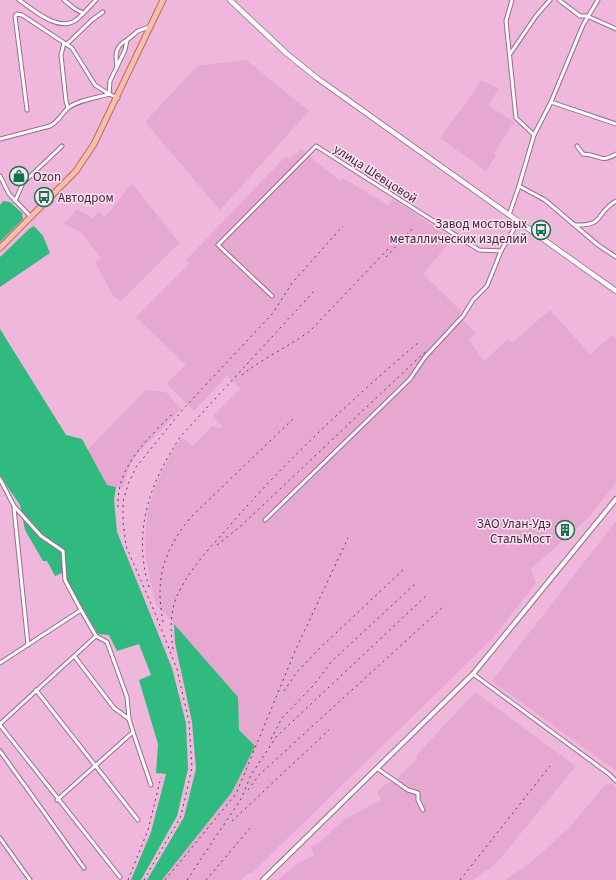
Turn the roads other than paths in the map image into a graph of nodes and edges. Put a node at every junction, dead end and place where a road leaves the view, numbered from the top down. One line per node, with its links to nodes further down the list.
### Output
1 (19, 0): 11 (street)
2 (64, 0): 11 (street)
3 (96, 0): 11 (street)
4 (163, 0): 13 (main road)
5 (230, 0): 34 (main road)
6 (512, 0): 17 (street)
7 (550, 0): 17 (street)
8 (559, 0): 12 (street)
9 (598, 0): 12 (street)
10 (103, 12): 16 (street)
11 (83, 13)
12 (587, 16): 14 (street); 21 (street)
13 (151, 27): 15 (street); 20 (main road)
14 (616, 29)
15 (127, 40): 18 (street); 18 (street)
16 (66, 44): 19 (street); 22 (street); 23 (street)
17 (510, 54): 25 (street)
18 (117, 67): 19 (street)
19 (109, 94): 20 (street); 22 (street)
20 (118, 98): 35 (main road)
21 (551, 102): 24 (street); 25 (street)
22 (68, 108): 26 (street)
23 (27, 110)
24 (616, 124)
25 (534, 135): 31 (street)
26 (0, 139)
27 (62, 146): 32 (street)
28 (577, 146): 29 (street)
29 (616, 154)
30 (0, 176): 32 (street)
31 (519, 186): 34 (street); 37 (street)
32 (16, 201): 35 (street)
33 (616, 201): 37 (street)
34 (508, 215): 36 (main road)
35 (31, 218): 38 (main road)
36 (518, 222): 39 (street); 41 (main road)
37 (574, 225): 40 (street)
38 (0, 248)
39 (501, 251): 42 (street, улица Шевцовой); 46 (street)
40 (616, 257)
41 (616, 291)
42 (272, 296)
43 (0, 479): 45 (street)
44 (616, 500): 52 (street)
45 (14, 506): 47 (street); 49 (street)
46 (265, 520)
47 (81, 610): 48 (street); 49 (street)
48 (96, 636): 50 (street); 54 (street)
49 (28, 646): 51 (street)
50 (75, 657): 53 (street); 54 (street)
51 (0, 662)
52 (473, 674): 59 (street); 60 (street)
53 (36, 690): 55 (street); 58 (street)
54 (129, 719): 56 (street)
55 (0, 725): 62 (street)
56 (133, 732): 58 (street); 61 (street)
57 (0, 751): 66 (street)
58 (96, 766): 62 (street); 64 (street)
59 (378, 769): 63 (street); 69 (street)
60 (616, 781)
61 (151, 785)
62 (57, 800): 67 (street)
63 (423, 810)
64 (138, 820)
65 (0, 838): 68 (street)
66 (84, 868)
67 (120, 877)
68 (30, 880)
69 (263, 880)

